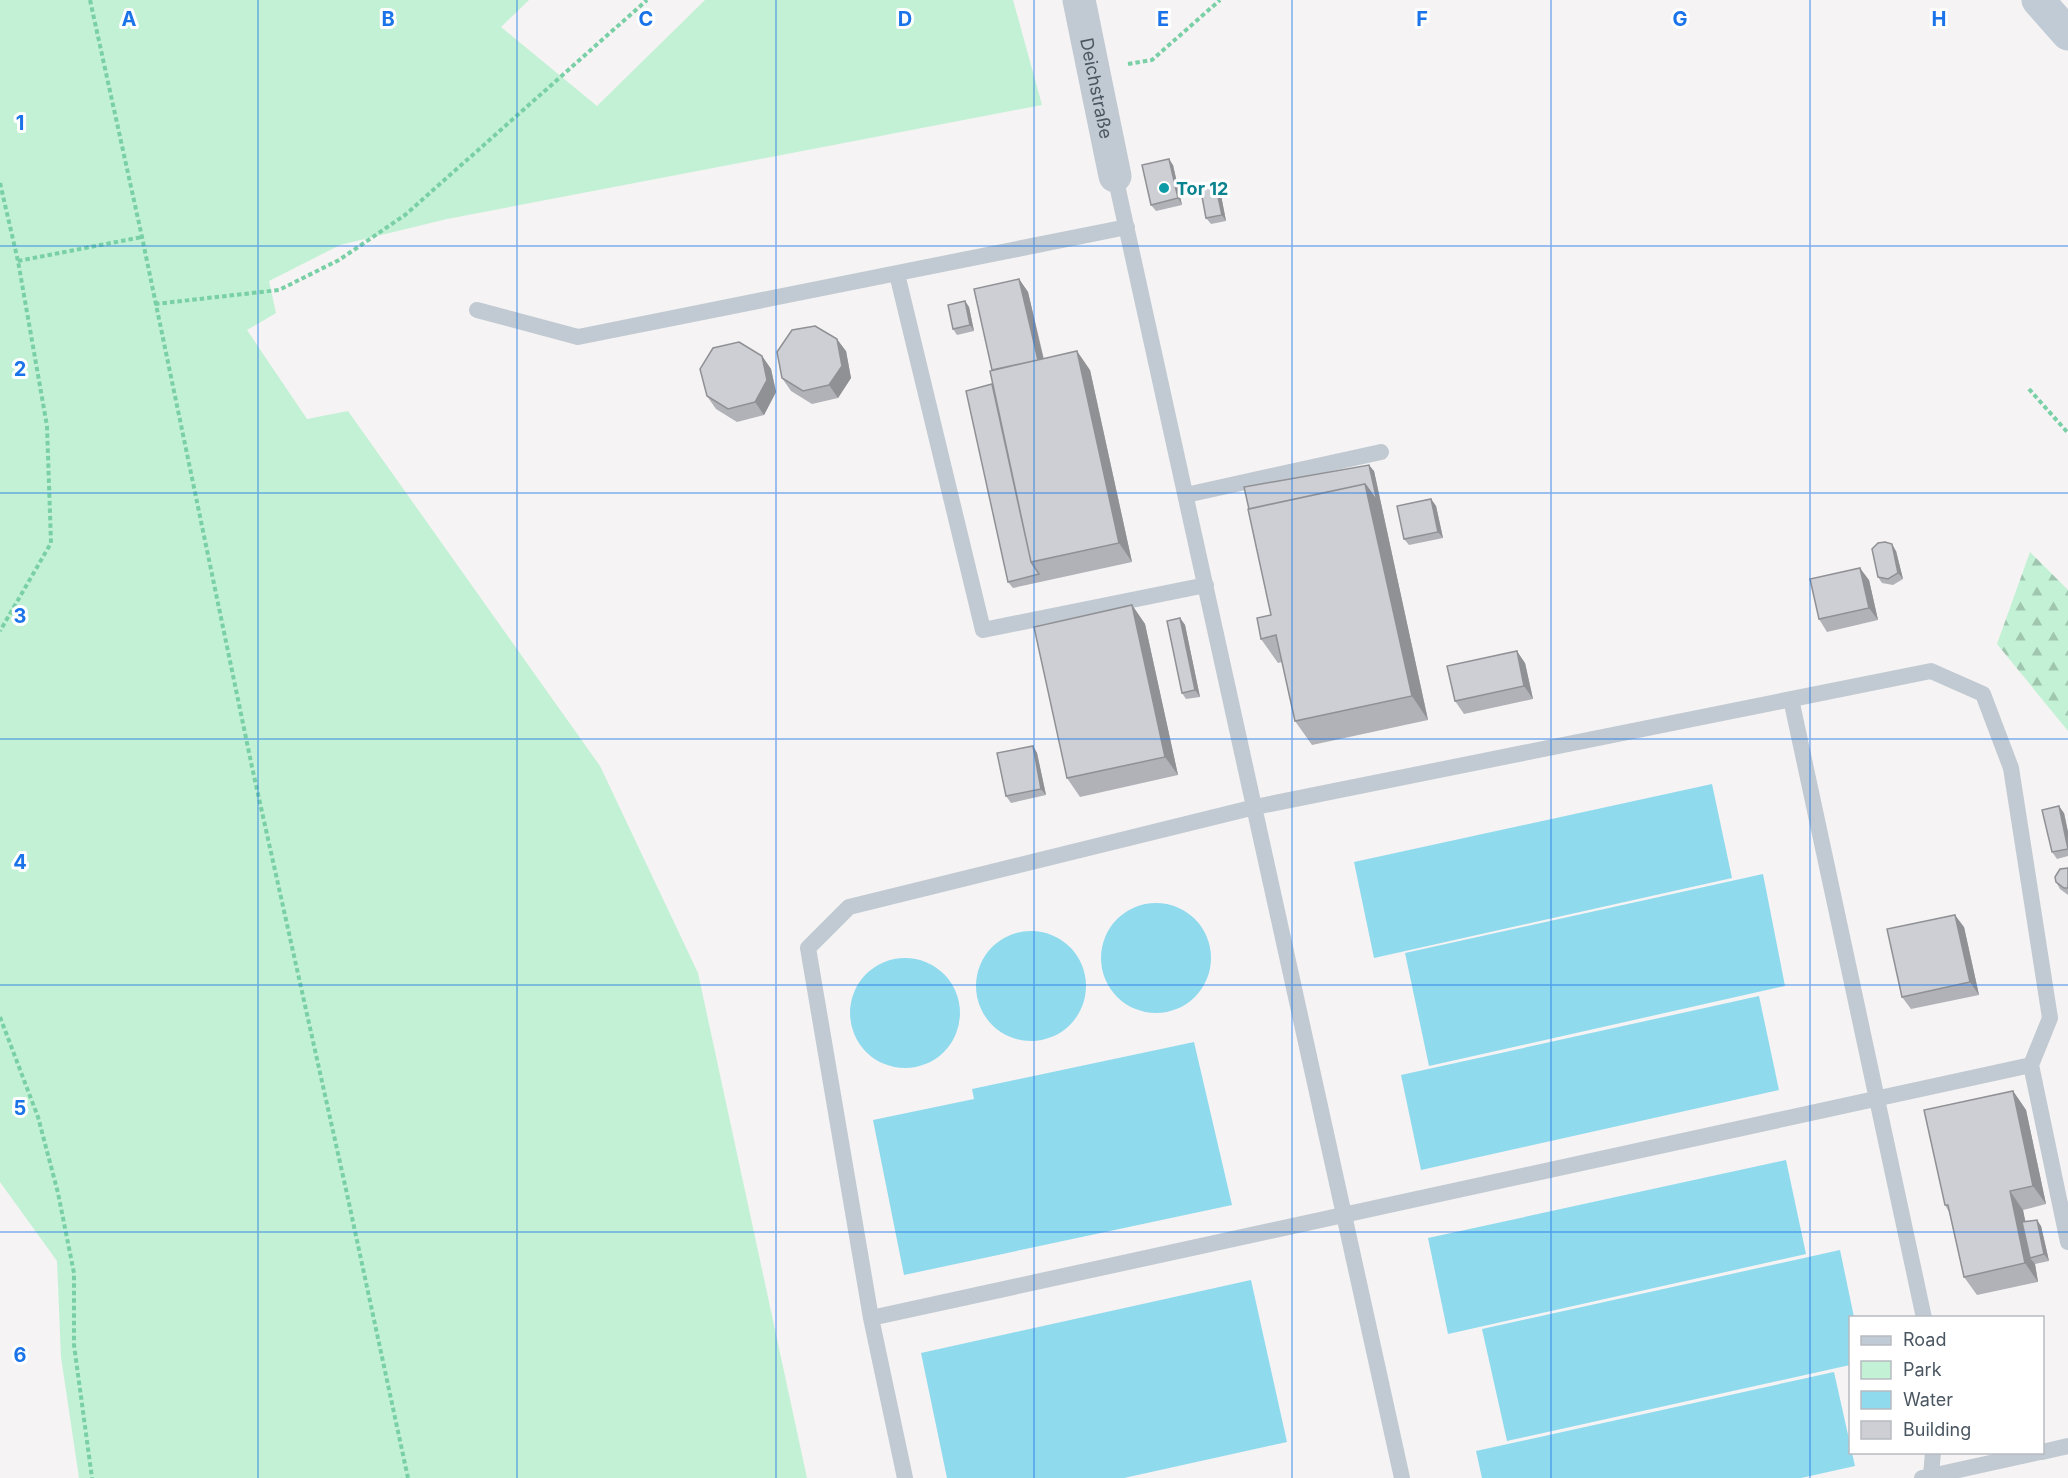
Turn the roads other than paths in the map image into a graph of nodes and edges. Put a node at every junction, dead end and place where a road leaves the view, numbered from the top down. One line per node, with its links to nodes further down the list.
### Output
1 (1079, 0): 4 (street, Deichstraße)
2 (2038, 0): 3 (street)
3 (2068, 34)
4 (1115, 176): 5 (lane)
5 (1127, 227): 6 (lane); 9 (lane)
6 (897, 274): 7 (lane); 10 (lane)
7 (477, 310)
8 (1381, 452): 9 (lane)
9 (1186, 495): 10 (lane)
10 (1206, 585): 12 (lane)
11 (1791, 699): 12 (lane); 13 (lane); 14 (lane)
12 (1256, 807): 15 (lane); 18 (lane)
13 (2031, 1065): 14 (lane); 16 (lane)
14 (1876, 1099): 15 (lane); 17 (lane)
15 (1344, 1214): 18 (lane); 25 (lane)
16 (2068, 1242)
17 (1924, 1316)
18 (871, 1318): 24 (lane)
19 (2068, 1446): 20 (lane)
20 (2044, 1451)
21 (1933, 1454): 23 (lane)
22 (2032, 1454): 23 (lane)
23 (1927, 1477)
24 (905, 1478)
25 (1402, 1478)

